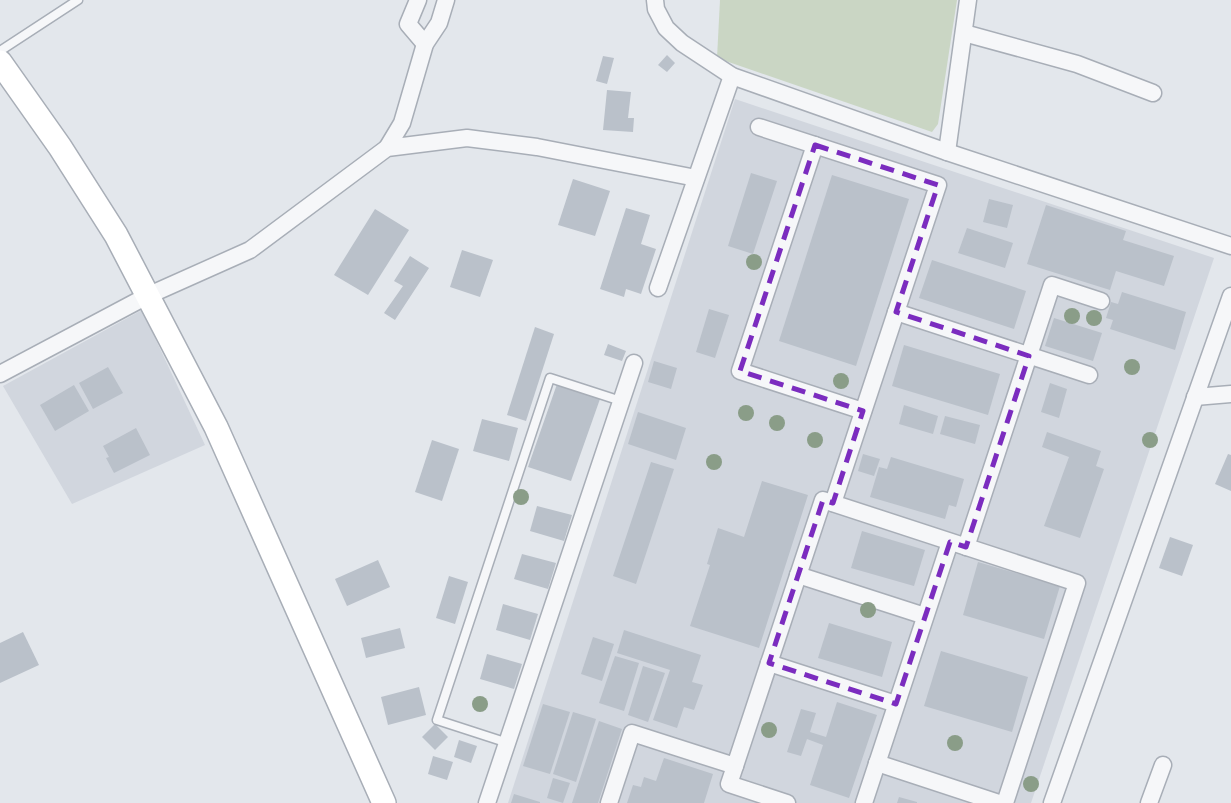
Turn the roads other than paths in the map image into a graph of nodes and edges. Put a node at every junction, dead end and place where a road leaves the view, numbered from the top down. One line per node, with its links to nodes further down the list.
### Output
1 (78, 0): 8 (lane)
2 (418, 0): 7 (street)
3 (446, 0): 7 (street)
4 (655, 0): 10 (street)
5 (968, 0): 6 (street)
6 (964, 33): 11 (street); 15 (street)
7 (425, 44): 14 (street)
8 (0, 51)
9 (0, 62): 19 (main road)
10 (732, 76): 15 (street); 16 (street)
11 (1153, 93)
12 (759, 127): 13 (street)
13 (815, 145): 22 (street); 30 (street)
14 (387, 148): 16 (street); 19 (street)
15 (947, 152): 17 (street)
16 (696, 178): 18 (street)
17 (1231, 246)
18 (658, 288)
19 (147, 296): 25 (street); 41 (main road)
20 (1231, 296): 28 (street)
21 (1101, 301): 23 (street)
22 (896, 313): 23 (street); 30 (street)
23 (1029, 356): 26 (street); 32 (street)
24 (634, 363): 29 (street)
25 (0, 374)
26 (1089, 375)
27 (1231, 394): 28 (street)
28 (1195, 397): 48 (street)
29 (621, 401): 37 (street); 37 (lane)
30 (863, 411): 31 (street)
31 (833, 503): 32 (street); 33 (street)
32 (958, 544): 34 (street); 47 (street)
33 (798, 575): 34 (street); 35 (street)
34 (925, 616): 36 (street)
35 (769, 663): 36 (street); 40 (street)
36 (896, 704): 38 (street)
37 (508, 743): 42 (street)
38 (877, 763): 45 (street); 46 (street)
39 (1163, 765): 49 (street)
40 (735, 766): 43 (street); 44 (street)
41 (384, 803)
42 (487, 803)
43 (609, 803)
44 (787, 803)
45 (864, 803)
46 (999, 803)
47 (1005, 803)
48 (1052, 803)
49 (1149, 803)

